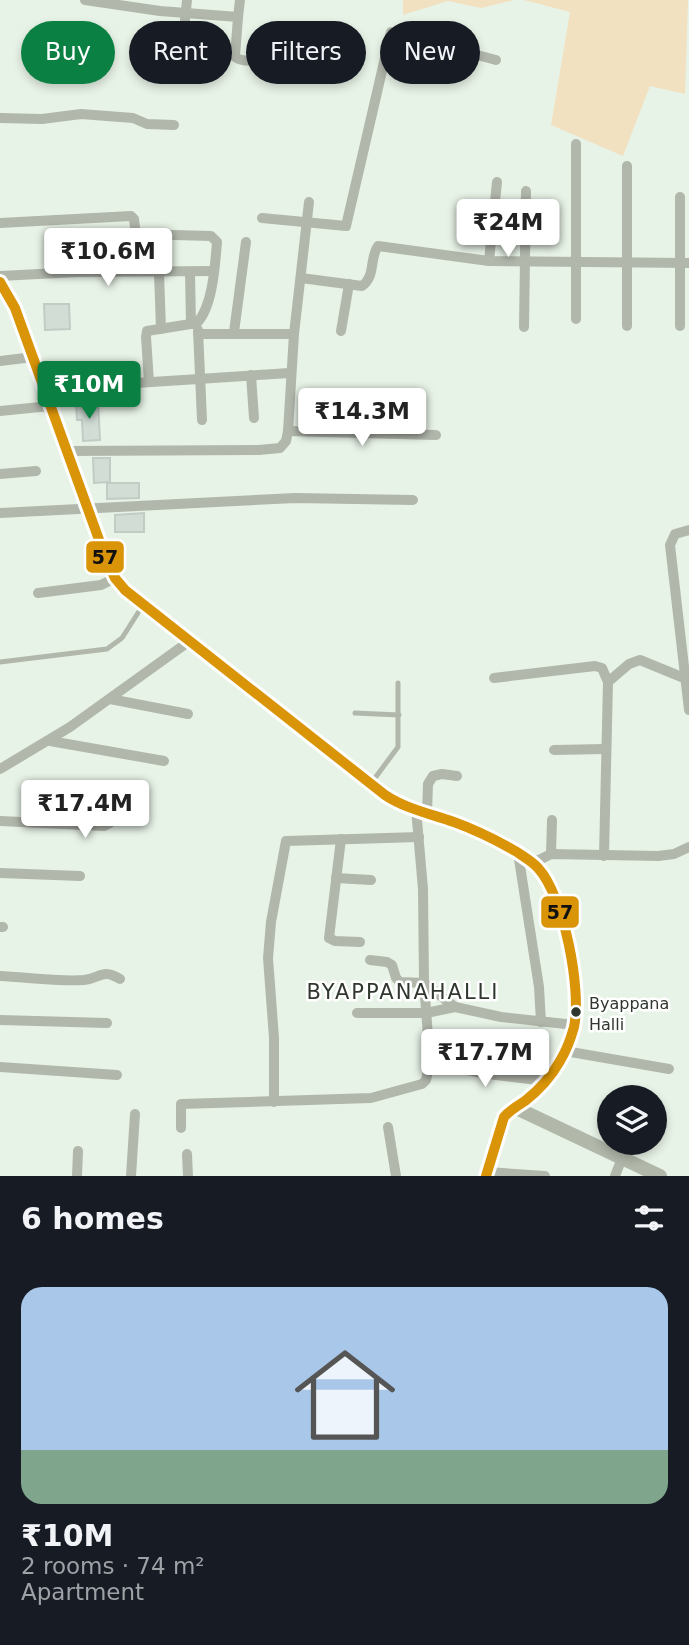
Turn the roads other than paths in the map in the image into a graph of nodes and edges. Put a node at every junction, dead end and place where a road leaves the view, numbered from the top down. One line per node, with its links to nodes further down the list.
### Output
1 (85, 0): 4 (street)
2 (187, 0): 5 (street)
3 (240, 0): 6 (street)
4 (122, 3): 5 (street)
5 (186, 13): 6 (street); 7 (street)
6 (238, 17): 9 (street)
7 (185, 21)
8 (496, 60): 19 (street)
9 (246, 61)
10 (0, 118): 11 (street)
11 (174, 125)
12 (576, 144): 26 (street)
13 (627, 166): 27 (street)
14 (497, 182): 24 (street)
15 (526, 191): 25 (street)
16 (680, 197): 28 (street)
17 (309, 202): 19 (street)
18 (262, 218): 19 (street)
19 (307, 222): 33 (street)
20 (0, 223): 21 (street)
21 (136, 234): 23 (street); 29 (street)
22 (246, 242): 43 (street)
23 (138, 253)
24 (489, 261): 25 (street); 35 (street)
25 (524, 261): 26 (street); 40 (street)
26 (575, 262): 27 (street); 36 (street)
27 (626, 263): 28 (street); 37 (street)
28 (685, 263): 38 (street)
29 (214, 271): 31 (street); 39 (street)
30 (159, 273): 31 (street); 32 (street); 41 (street)
31 (190, 273): 39 (street)
32 (0, 276)
33 (301, 278): 35 (street); 44 (street)
34 (0, 282): 45 (main road)
35 (349, 284): 42 (street)
36 (576, 319)
37 (627, 326)
38 (680, 326)
39 (196, 327): 41 (street); 43 (street); 49 (street)
40 (524, 327)
41 (161, 329): 50 (street)
42 (341, 331)
43 (234, 332): 44 (street)
44 (294, 334): 47 (street)
45 (33, 357): 46 (street); 51 (main road)
46 (0, 361)
47 (290, 373): 48 (street); 56 (street)
48 (251, 375): 49 (street); 54 (street)
49 (201, 378): 50 (street); 55 (street)
50 (149, 382): 51 (street)
51 (44, 389): 52 (main road)
52 (50, 407): 53 (street); 58 (main road)
53 (0, 411)
54 (254, 418)
55 (202, 420)
56 (288, 431): 57 (street); 58 (street)
57 (436, 435)
58 (67, 451): 62 (main road)
59 (36, 471): 60 (street)
60 (0, 474)
61 (413, 500): 62 (street)
62 (88, 508): 63 (street); 65 (main road)
63 (0, 513)
64 (689, 530): 71 (street)
65 (115, 579): 66 (street); 67 (main road)
66 (38, 593)
67 (143, 604): 68 (main road); 69 (lane)
68 (191, 640): 74 (street); 85 (main road)
69 (0, 662)
70 (494, 678): 73 (street)
71 (684, 678): 73 (street); 75 (street)
72 (398, 682): 78 (lane)
73 (608, 682): 80 (street)
74 (110, 699): 77 (street); 79 (street)
75 (689, 710)
76 (355, 713): 78 (lane)
77 (188, 714)
78 (399, 715): 85 (lane)
79 (50, 741): 82 (street); 83 (street)
80 (605, 748): 81 (street); 95 (street)
81 (554, 750)
82 (164, 761)
83 (0, 769)
84 (457, 776): 87 (street)
85 (370, 785): 87 (main road)
86 (115, 786): 89 (street)
87 (422, 811): 90 (street); 93 (main road)
88 (552, 820): 94 (street)
89 (0, 821)
90 (419, 837): 91 (street); 105 (street)
91 (341, 839): 99 (street); 119 (street)
92 (689, 847): 95 (street)
93 (518, 853): 96 (main road); 110 (street)
94 (551, 854): 95 (street); 96 (street)
95 (604, 856)
96 (533, 863): 112 (main road)
97 (0, 873): 98 (street)
98 (80, 876)
99 (337, 878): 100 (street); 101 (street)
100 (371, 880)
101 (360, 942)
102 (370, 960): 105 (street)
103 (0, 976): 104 (street)
104 (120, 979)
105 (424, 983): 106 (street); 108 (street)
106 (455, 1007): 108 (street); 110 (street)
107 (357, 1013): 108 (street)
108 (426, 1013): 114 (street)
109 (0, 1020): 111 (street)
110 (541, 1022): 112 (street)
111 (107, 1023)
112 (575, 1025): 113 (main road)
113 (565, 1051): 116 (street); 118 (main road)
114 (430, 1063): 118 (street); 119 (street)
115 (0, 1067): 117 (street)
116 (669, 1069)
117 (117, 1075)
118 (546, 1081): 120 (main road)
119 (274, 1102): 123 (street)
120 (514, 1108): 126 (main road); 127 (main road)
121 (135, 1114): 129 (street)
122 (388, 1127): 131 (street)
123 (181, 1128)
124 (78, 1151): 128 (street)
125 (187, 1154): 130 (street)
126 (622, 1158): 133 (street); 134 (main road)
127 (486, 1174): 132 (street)
128 (77, 1176)
129 (131, 1176)
130 (188, 1176)
131 (396, 1176)
132 (545, 1176)
133 (615, 1176)
134 (660, 1176)

